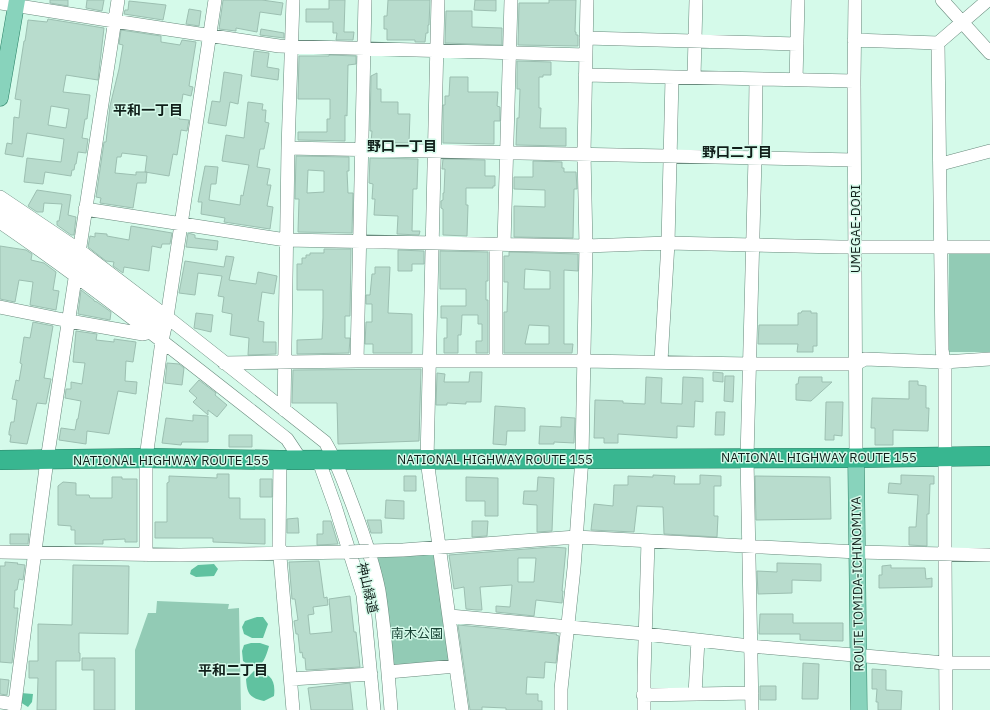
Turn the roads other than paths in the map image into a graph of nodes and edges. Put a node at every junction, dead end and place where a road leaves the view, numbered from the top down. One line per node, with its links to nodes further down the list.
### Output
1 (118, 0): 14 (street)
2 (215, 0): 16 (street)
3 (293, 0): 22 (street)
4 (365, 0): 23 (street)
5 (438, 0): 24 (street)
6 (511, 0): 25 (street)
7 (587, 0): 17 (street)
8 (696, 0): 19 (street)
9 (798, 0): 21 (street)
10 (854, 0): 18 (street, UMEGAE-DORI)
11 (942, 0): 15 (street)
12 (988, 0): 15 (street)
13 (11, 3): 14 (street); 34 (main road)
14 (114, 21): 16 (street); 46 (street)
15 (962, 22): 20 (street); 26 (street)
16 (210, 35): 22 (street); 49 (street)
17 (586, 38): 19 (street); 27 (street)
18 (854, 40): 20 (street); 33 (street, UMEGAE-DORI)
19 (695, 41): 21 (street); 30 (street)
20 (938, 43): 44 (street)
21 (797, 44): 32 (street)
22 (292, 46): 23 (street); 35 (street)
23 (364, 49): 24 (street); 36 (street)
24 (437, 51): 25 (street); 37 (street)
25 (510, 52): 27 (street); 39 (street)
26 (990, 53)
27 (586, 55): 28 (street)
28 (585, 75): 29 (street); 40 (street)
29 (672, 78): 30 (street); 41 (street)
30 (694, 78): 31 (street)
31 (756, 79): 32 (street); 42 (street)
32 (796, 80): 33 (street)
33 (854, 81): 43 (street, UMEGAE-DORI)
34 (0, 98)
35 (288, 148): 36 (street); 50 (street)
36 (361, 149): 37 (street); 51 (street)
37 (434, 150): 39 (street); 52 (street)
38 (990, 151): 44 (street)
39 (506, 152): 40 (street); 54 (street)
40 (584, 153): 41 (street); 56 (street)
41 (670, 155): 42 (street); 53 (street)
42 (755, 158): 43 (street); 55 (street)
43 (854, 160): 57 (street, UMEGAE-DORI)
44 (941, 164): 58 (street)
45 (0, 197): 60 (street)
46 (86, 209): 49 (street); 60 (street)
47 (0, 210): 61 (street)
48 (0, 222): 61 (street)
49 (181, 224): 50 (street); 64 (street)
50 (286, 240): 51 (street); 71 (street)
51 (359, 242): 52 (street); 67 (street)
52 (432, 243): 54 (street); 72 (street)
53 (668, 243): 55 (street); 56 (street); 70 (street)
54 (500, 244): 56 (street); 68 (street)
55 (752, 245): 57 (street); 75 (street)
56 (586, 246): 69 (street)
57 (855, 247): 58 (street); 76 (street, UMEGAE-DORI)
58 (942, 247): 59 (street); 73 (street)
59 (990, 247)
60 (79, 250): 61 (street); 64 (street)
61 (76, 270): 63 (street); 64 (street); 65 (street)
62 (0, 307): 63 (street)
63 (69, 321): 65 (street); 85 (street)
64 (166, 322): 65 (street); 74 (street)
65 (157, 337): 80 (street); 87 (street)
66 (990, 359): 73 (street)
67 (357, 361): 71 (street); 72 (street)
68 (496, 361): 69 (street); 72 (street)
69 (584, 361): 70 (street); 81 (street)
70 (661, 361): 75 (street)
71 (284, 362): 74 (street); 77 (street)
72 (430, 362): 88 (street)
73 (944, 362): 76 (street); 78 (street)
74 (224, 363): 77 (street)
75 (750, 364): 76 (street); 82 (street)
76 (856, 364): 83 (street, UMEGAE-DORI)
77 (284, 410): 89 (street)
78 (944, 456): 79 (highway, NATIONAL HIGHWAY ROUTE 155); 83 (highway, NATIONAL HIGHWAY ROUTE 155); 101 (street)
79 (990, 456)
80 (146, 458): 85 (highway, NATIONAL HIGHWAY ROUTE 155); 86 (highway, NATIONAL HIGHWAY ROUTE 155); 100 (street)
81 (582, 458): 82 (highway, NATIONAL HIGHWAY ROUTE 155); 88 (highway, NATIONAL HIGHWAY ROUTE 155); 90 (street)
82 (747, 458): 83 (highway, NATIONAL HIGHWAY ROUTE 155); 92 (street)
83 (856, 458): 98 (main road, ROUTE TOMIDA-ICHINOMIYA)
84 (0, 460): 85 (highway, NATIONAL HIGHWAY ROUTE 155)
85 (47, 460): 96 (street)
86 (280, 460): 87 (highway, NATIONAL HIGHWAY ROUTE 155); 99 (street)
87 (308, 460): 89 (highway, NATIONAL HIGHWAY ROUTE 155); 97 (street)
88 (428, 460): 89 (highway, NATIONAL HIGHWAY ROUTE 155); 93 (street)
89 (334, 465): 94 (street); 122 (street, 神山緑道)
90 (576, 537): 91 (street); 93 (street); 104 (street)
91 (648, 541): 92 (street); 105 (street)
92 (748, 546): 98 (street); 107 (street)
93 (440, 548): 94 (street); 103 (street)
94 (369, 551): 97 (street, bridge); 112 (street)
95 (0, 552): 96 (street)
96 (35, 552): 100 (street); 119 (street)
97 (350, 552): 99 (street); 113 (street)
98 (857, 552): 101 (street); 108 (main road, ROUTE TOMIDA-ICHINOMIYA)
99 (280, 553): 100 (street); 114 (street)
100 (146, 555)
101 (944, 555): 102 (street); 109 (street)
102 (990, 555)
103 (450, 616): 104 (street); 111 (street)
104 (568, 627): 105 (street); 125 (street)
105 (645, 634): 106 (street); 117 (street)
106 (698, 640): 107 (street); 115 (street)
107 (750, 646): 108 (street); 116 (street)
108 (858, 655): 109 (street); 128 (main road, ROUTE TOMIDA-ICHINOMIYA)
109 (945, 663): 110 (street); 129 (street)
110 (990, 663)
111 (456, 666): 112 (street); 124 (street)
112 (388, 672): 123 (street)
113 (371, 674): 114 (street); 121 (street)
114 (291, 679): 120 (street)
115 (695, 694): 116 (street); 117 (street)
116 (752, 694): 127 (street)
117 (643, 695): 126 (street)
118 (0, 702): 119 (street)
119 (14, 707)
120 (293, 710)
121 (374, 710)
122 (383, 710)
123 (391, 710)
124 (462, 710)
125 (561, 710)
126 (644, 710)
127 (752, 710)
128 (859, 710)
129 (946, 710)

